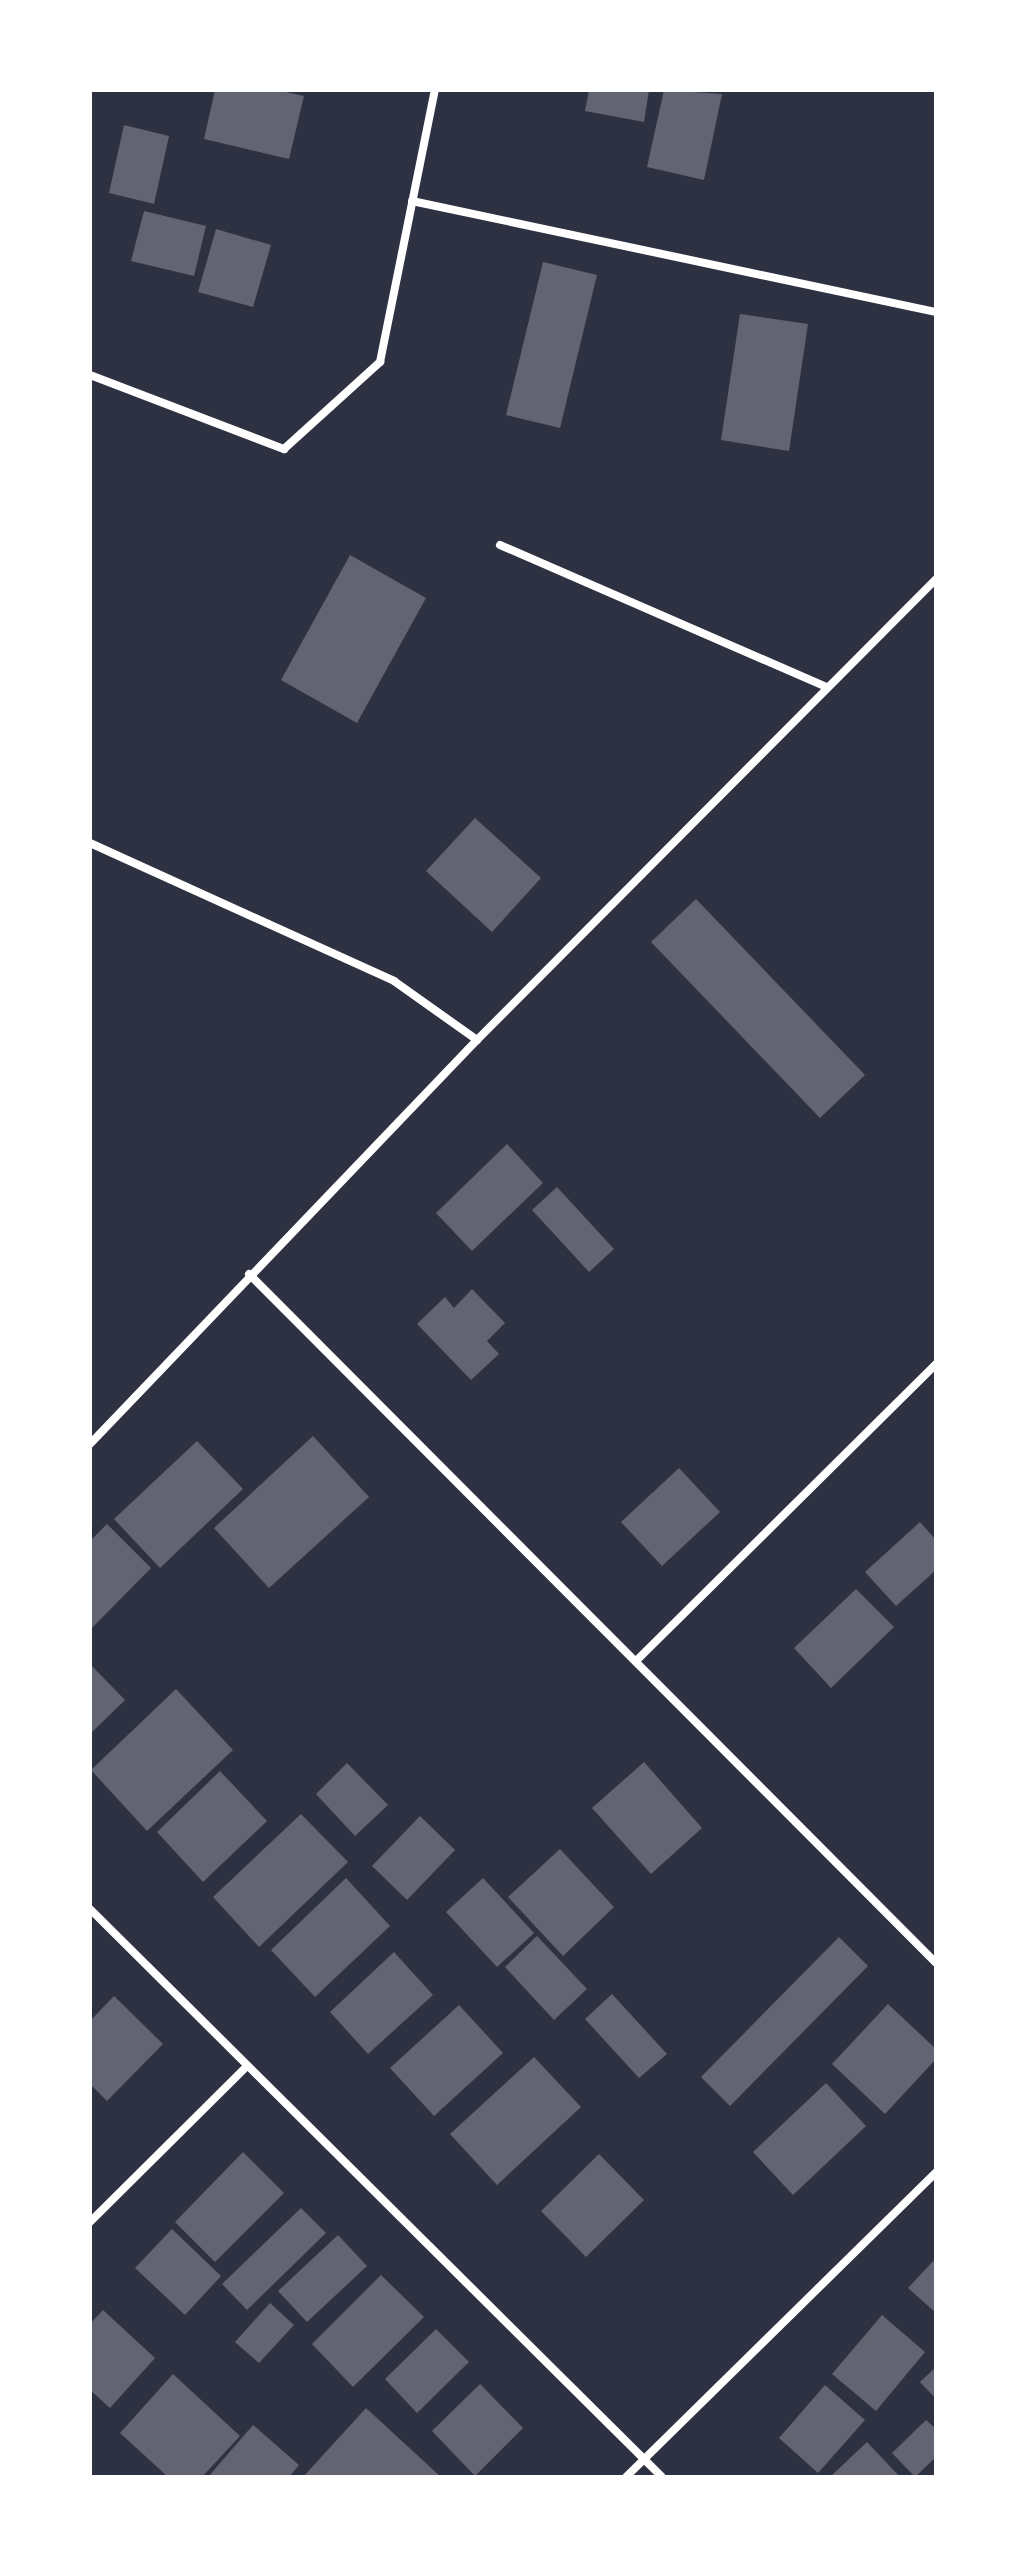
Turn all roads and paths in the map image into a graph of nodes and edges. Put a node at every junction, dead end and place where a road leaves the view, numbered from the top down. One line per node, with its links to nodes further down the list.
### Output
1 (435, 90): 2 (street)
2 (412, 201): 3 (street); 4 (street)
3 (936, 312)
4 (90, 375)
5 (500, 545): 7 (street)
6 (936, 579): 7 (street)
7 (827, 687): 9 (street)
8 (90, 843): 9 (street)
9 (477, 1040): 10 (street)
10 (249, 1274): 12 (street); 13 (street)
11 (936, 1364): 13 (street)
12 (90, 1444)
13 (636, 1661): 15 (street)
14 (90, 1909): 16 (street)
15 (936, 1963)
16 (247, 2066): 18 (street); 19 (street)
17 (936, 2172): 19 (street)
18 (90, 2222)
19 (644, 2459): 20 (street); 21 (street)
20 (626, 2477)
21 (662, 2477)

